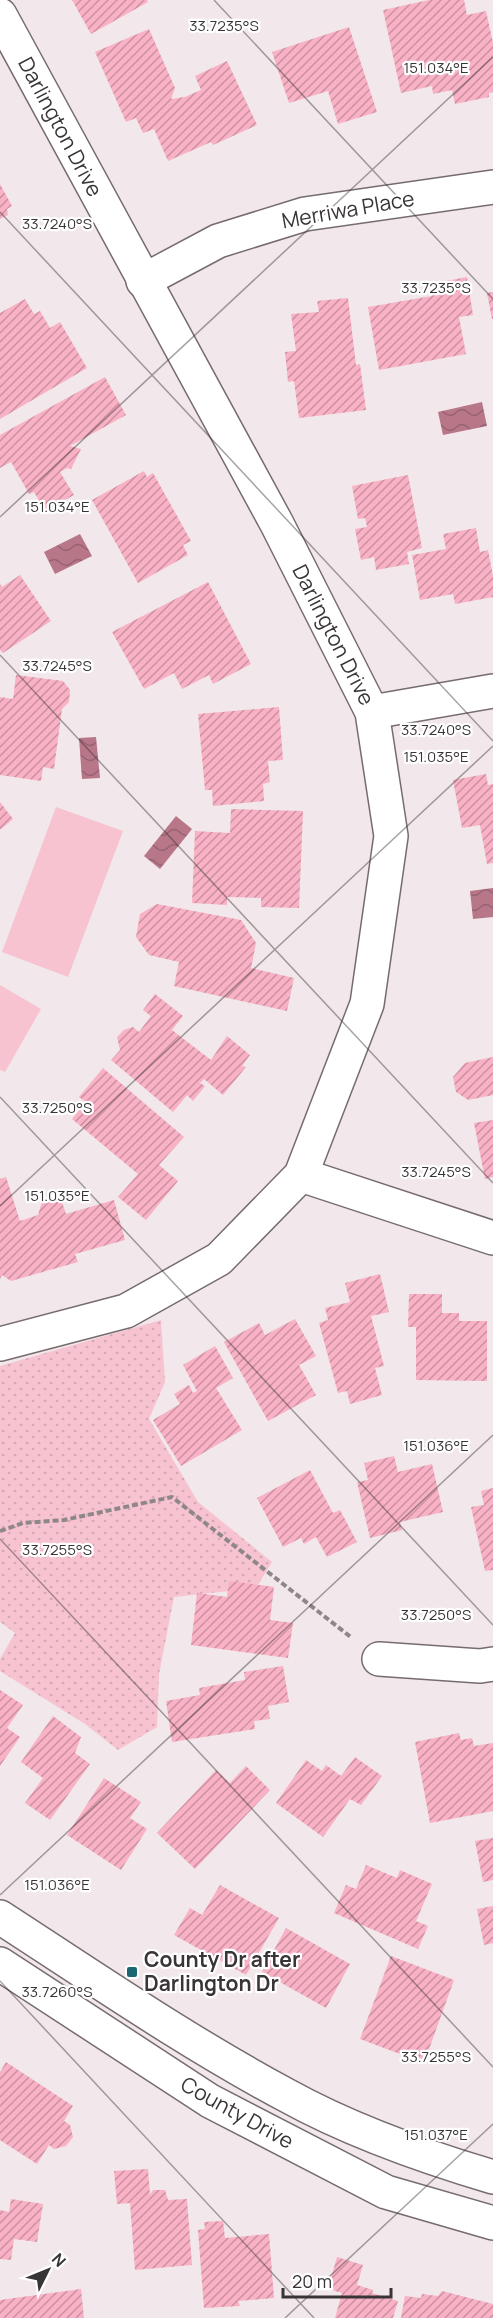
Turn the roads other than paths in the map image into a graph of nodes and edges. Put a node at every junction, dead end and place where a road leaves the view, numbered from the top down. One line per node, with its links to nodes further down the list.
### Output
1 (0, 15): 3 (street, Darlington Drive)
2 (493, 187): 3 (street, Merriwa Place)
3 (143, 281): 5 (street, Darlington Drive)
4 (493, 691): 5 (street)
5 (372, 712): 6 (street, Darlington Drive)
6 (301, 1175): 7 (street); 8 (street, Darlington Drive)
7 (493, 1238)
8 (0, 1344)
9 (379, 1659): 10 (street)
10 (493, 1664)
11 (0, 1917): 13 (street, County Drive)
12 (0, 1964): 14 (street, County Drive)
13 (493, 2177)
14 (493, 2223)

